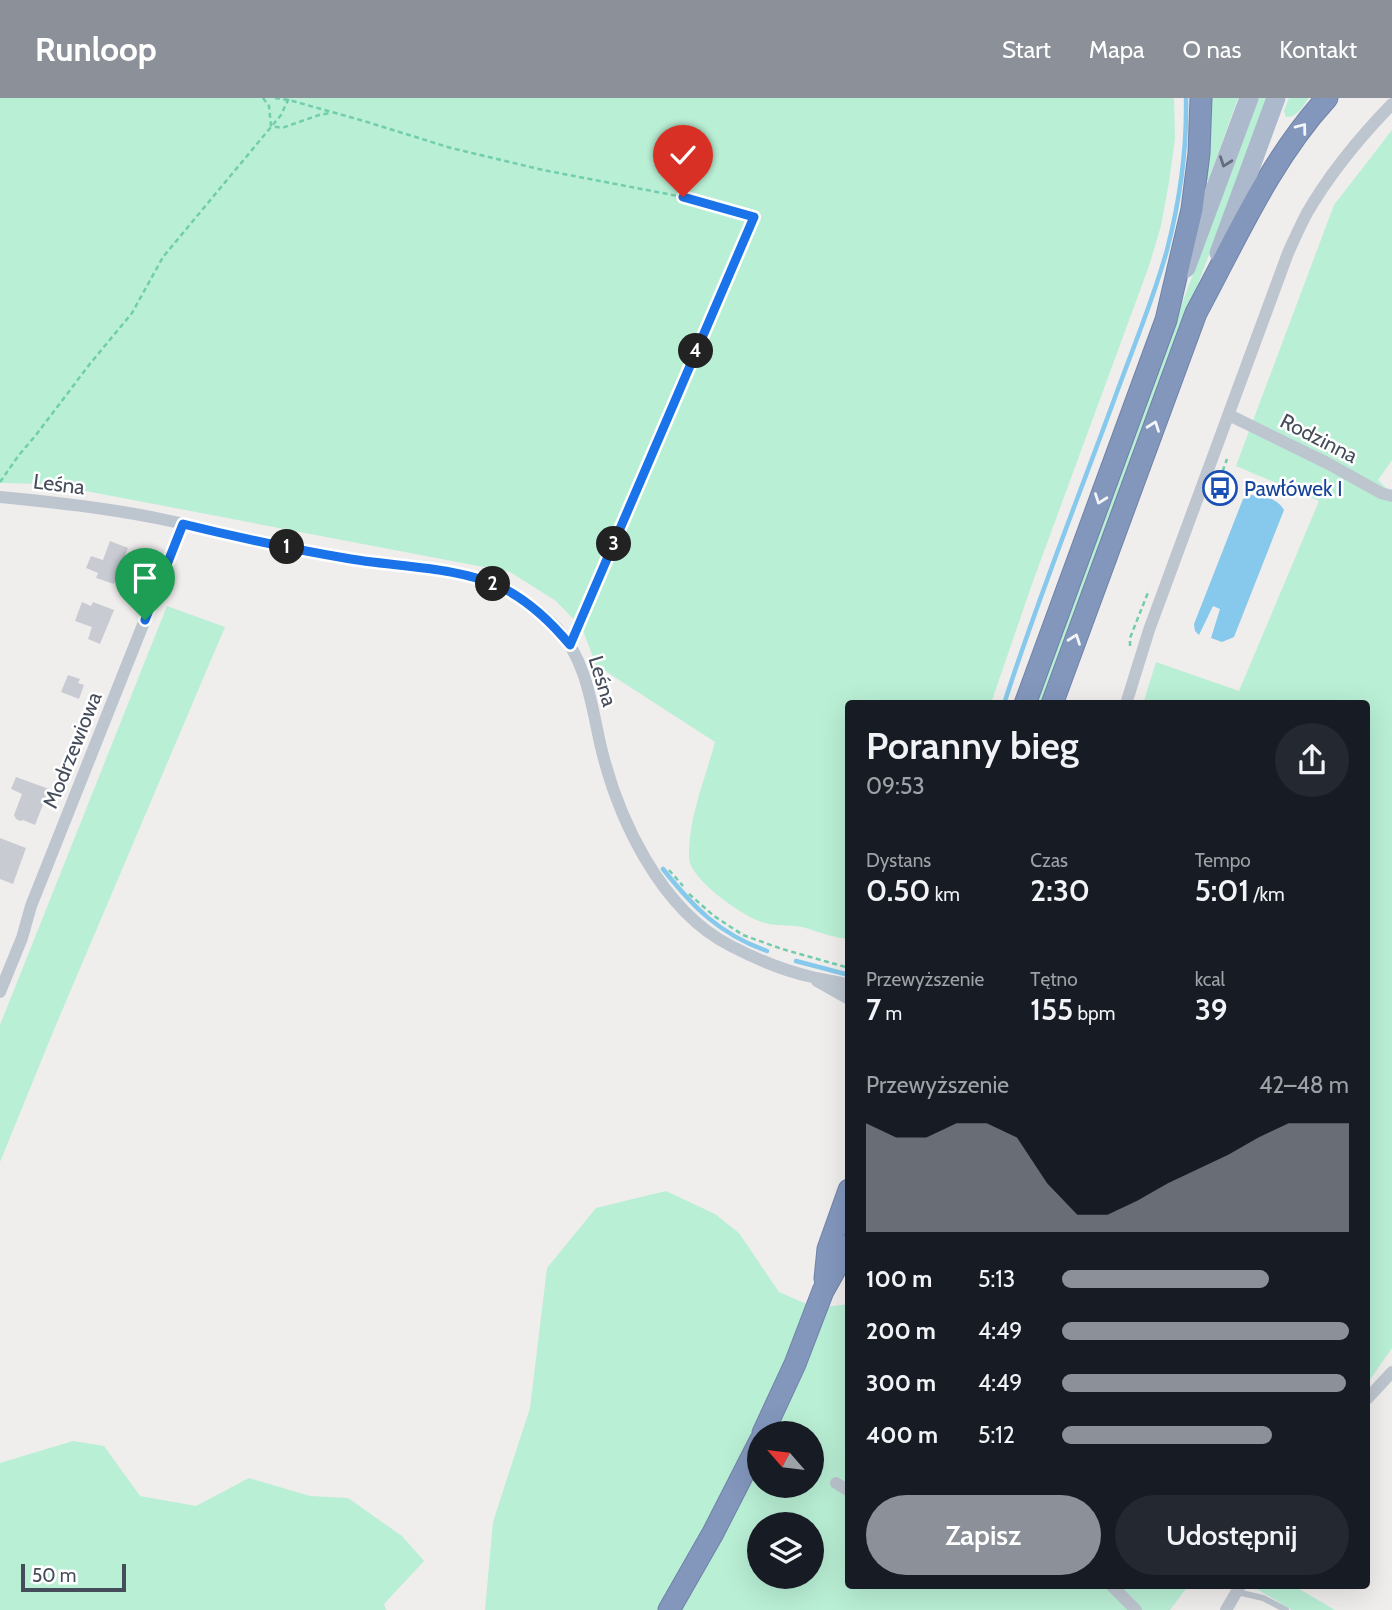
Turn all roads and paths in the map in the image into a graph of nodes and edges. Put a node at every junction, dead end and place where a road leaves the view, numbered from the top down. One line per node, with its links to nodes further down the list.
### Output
1 (263, 98): 10 (path)
2 (275, 98): 7 (path)
3 (1201, 98): 12 (highway)
4 (1249, 98): 12 (main road, one-way to 12)
5 (1276, 98): 11 (main road)
6 (1327, 98): 11 (highway, one-way to 6)
7 (290, 99): 9 (path); 10 (path)
8 (1392, 104): 13 (street)
9 (333, 112): 10 (path); 18 (path)
10 (271, 126): 14 (path)
11 (1196, 313): 20 (highway, one-way to 11)
12 (1166, 320): 19 (highway, one-way to 19)
13 (1229, 415): 15 (street, Rodzinna); 21 (street)
14 (0, 482)
15 (1392, 496)
16 (0, 497): 17 (street, Leśna)
17 (183, 524): 18 (street, Leśna); 26 (street, Modrzewiowa)
18 (570, 645): 22 (street, Leśna)
19 (1026, 700)
20 (1053, 700)
21 (1127, 700)
22 (642, 854): 23 (path); 24 (street, Leśna)
23 (845, 967)
24 (811, 977): 25 (street, Leśna); 27 (street, Leśna)
25 (845, 984)
26 (0, 992)
27 (845, 997)
28 (845, 1201): 30 (highway)
29 (845, 1252): 30 (highway)
30 (823, 1291): 33 (highway)
31 (1392, 1371): 32 (street)
32 (1370, 1396)
33 (769, 1421)
34 (747, 1466): 39 (highway)
35 (836, 1483): 36 (street)
36 (845, 1489)
37 (1115, 1589): 40 (street)
38 (1238, 1589): 41 (street); 42 (lane)
39 (669, 1610)
40 (1136, 1610)
41 (1226, 1610)
42 (1286, 1610)

